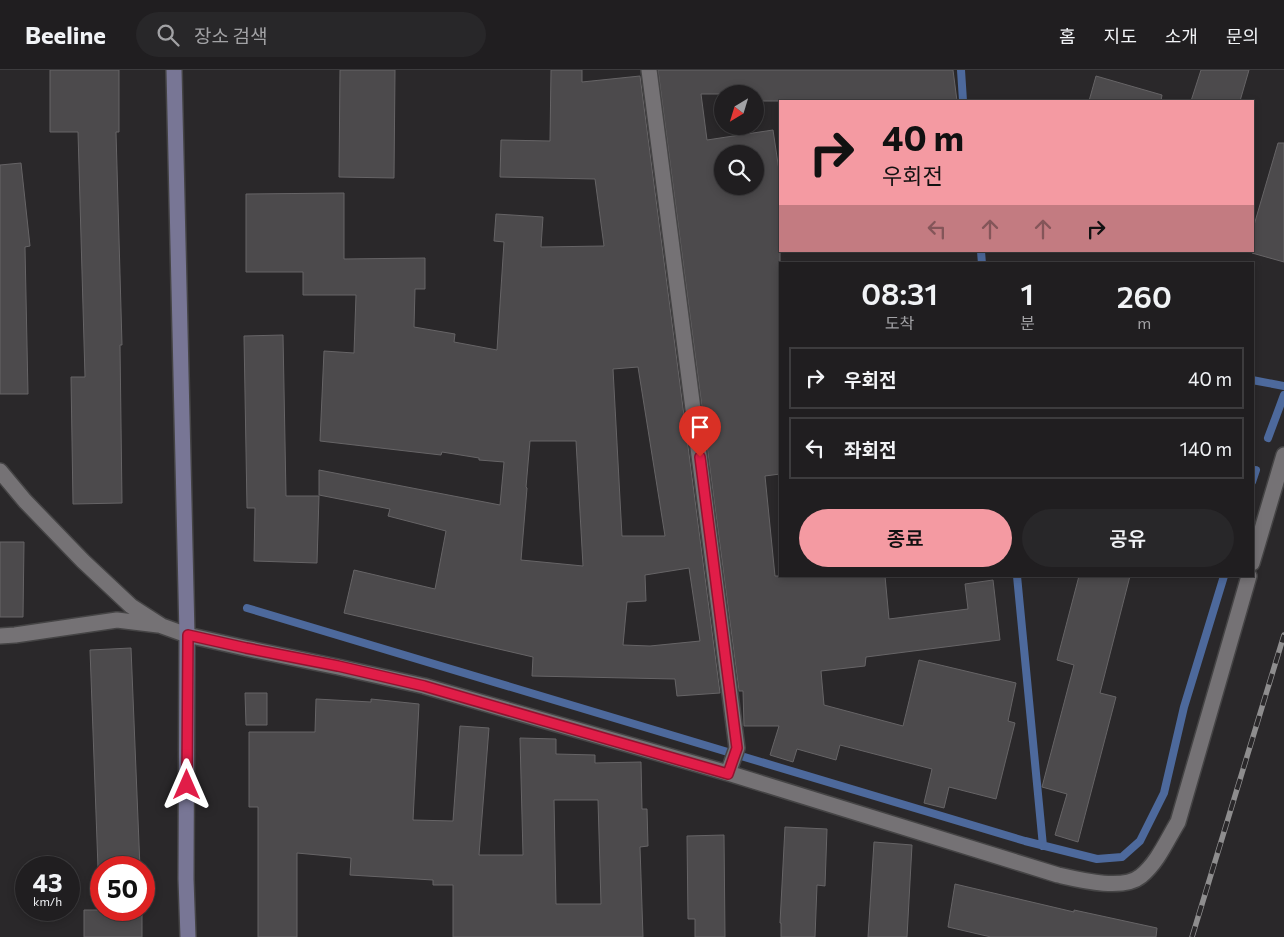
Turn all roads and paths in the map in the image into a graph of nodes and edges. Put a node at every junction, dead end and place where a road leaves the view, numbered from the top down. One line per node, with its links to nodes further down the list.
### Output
1 (174, 70): 8 (main road)
2 (649, 70): 10 (street)
3 (1284, 454): 5 (street)
4 (0, 471): 7 (street)
5 (1254, 556)
6 (1249, 577): 10 (street)
7 (162, 626): 8 (street); 9 (street)
8 (188, 635): 10 (street); 11 (main road)
9 (0, 636)
10 (728, 774)
11 (188, 937)

